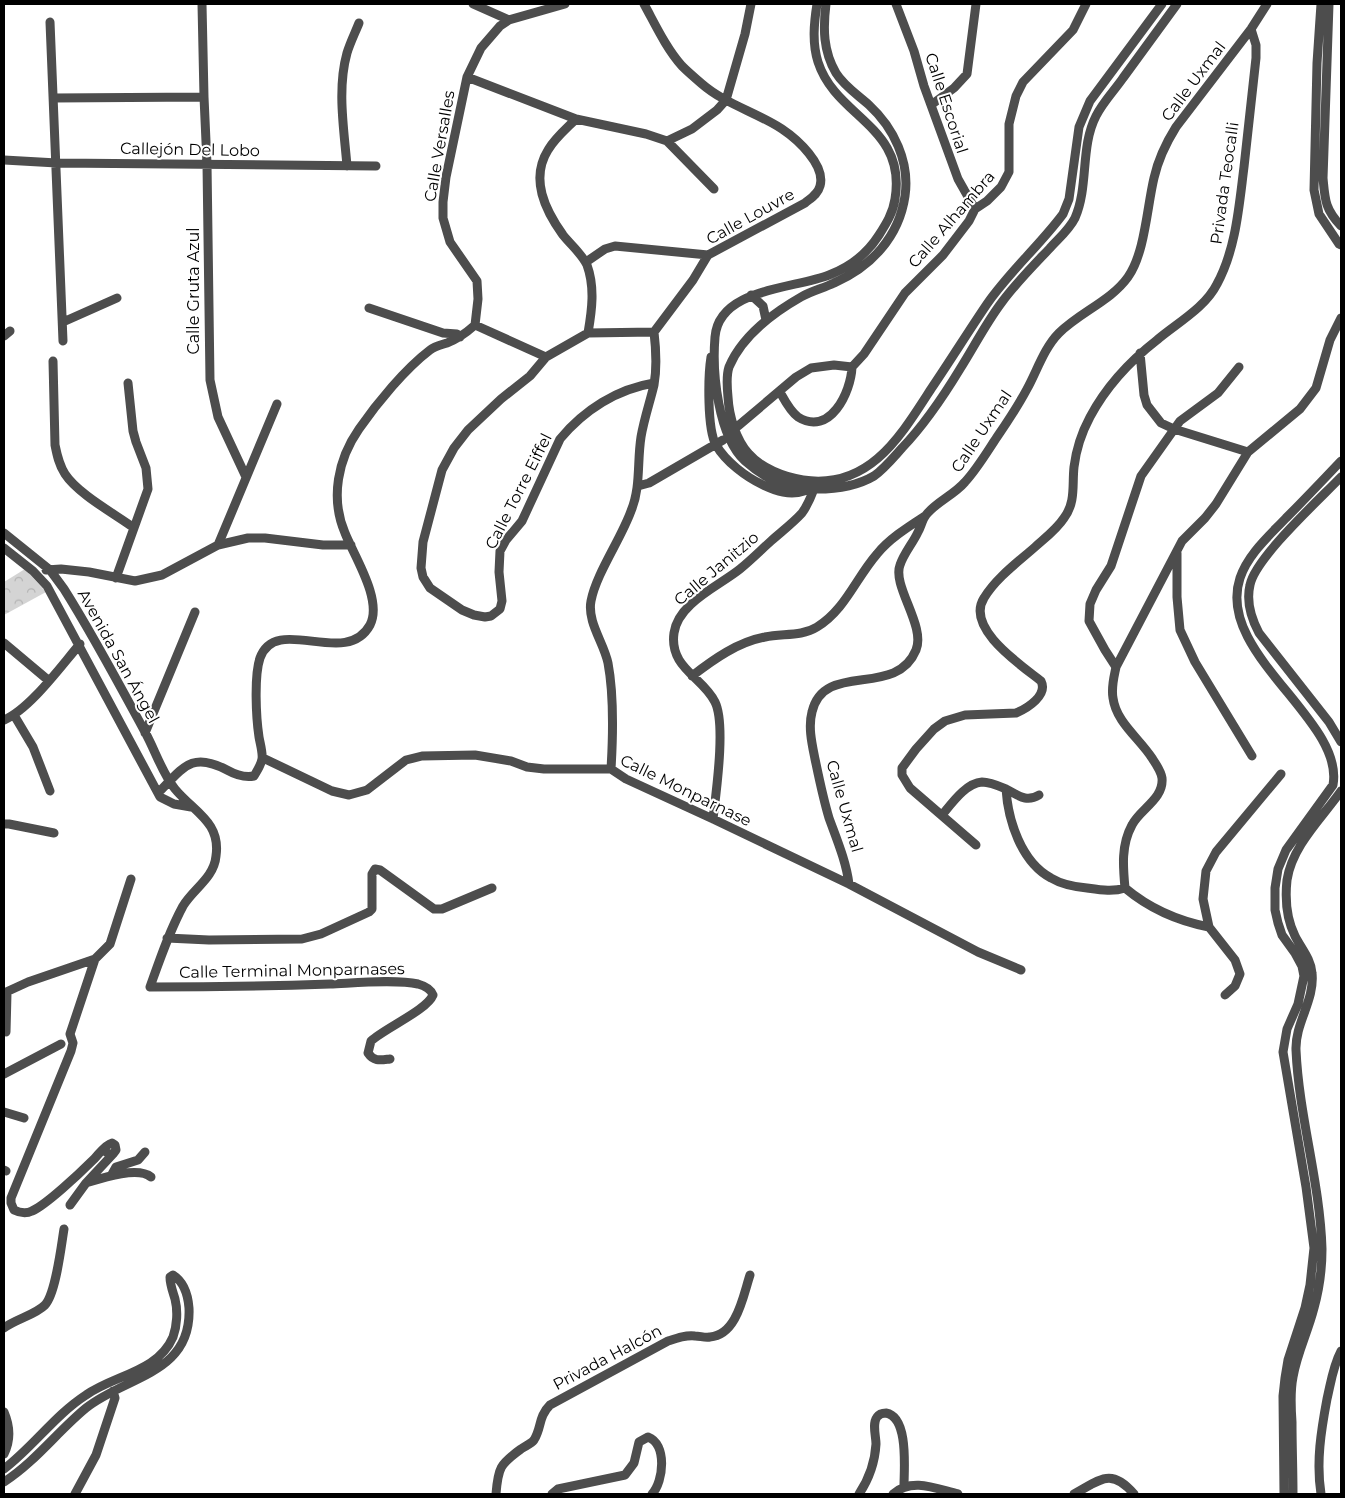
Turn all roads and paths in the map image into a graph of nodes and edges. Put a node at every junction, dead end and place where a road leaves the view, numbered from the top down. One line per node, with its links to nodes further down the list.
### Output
1 (202, 4): 21 (street, Calle Gruta Azul)
2 (473, 4): 16 (street)
3 (565, 4): 16 (street, Calle Versalles)
4 (644, 4): 23 (street, Calle Louvre)
5 (751, 4): 23 (street)
6 (816, 4): 40 (street)
7 (826, 4): 44 (street)
8 (896, 4): 24 (street, Calle Escorial)
9 (976, 4): 24 (street)
10 (1086, 4): 33 (street, Calle Alhambra)
11 (1162, 4): 58 (street)
12 (1177, 4): 61 (street)
13 (1267, 4): 19 (street, Calle Uxmal)
14 (1321, 4): 35 (street)
15 (1329, 4): 34 (street)
16 (509, 20): 20 (street, Calle Versalles)
17 (50, 22): 22 (street)
18 (359, 23): 30 (street)
19 (1251, 29): 53 (street, Privada Teocalli); 74 (street, Calle Uxmal)
20 (467, 77): 25 (street); 46 (street, Calle Versalles)
21 (204, 97): 22 (street); 29 (street, Calle Gruta Azul)
22 (54, 98): 28 (street)
23 (726, 100): 26 (street); 38 (street, Calle Louvre)
24 (931, 105): 33 (street, Calle Escorial)
25 (576, 119): 26 (street); 39 (street)
26 (667, 141): 32 (street)
27 (4, 160): 28 (street, Callejón Del Lobo)
28 (57, 163): 29 (street, Callejón Del Lobo); 45 (street)
29 (207, 164): 30 (street, Callejón Del Lobo); 70 (street, Calle Gruta Azul)
30 (347, 166): 31 (street, Callejón Del Lobo)
31 (376, 166)
32 (714, 189)
33 (975, 209): 56 (street, Calle Alhambra)
34 (1334, 218): 35 (street); 36 (street)
35 (1325, 222): 37 (street)
36 (1341, 226)
37 (1340, 246)
38 (708, 255): 39 (street); 47 (street, Calle Louvre)
39 (586, 262): 48 (street)
40 (752, 295): 44 (street); 49 (street)
41 (117, 298): 45 (street)
42 (369, 308): 50 (street)
43 (1341, 318): 68 (street)
44 (766, 320): 52 (street)
45 (63, 322): 51 (street)
46 (475, 325): 50 (street); 54 (street)
47 (654, 332): 48 (street); 60 (street)
48 (588, 333): 54 (street)
49 (715, 334): 67 (street); 73 (street)
50 (460, 337): 78 (street)
51 (63, 341)
52 (742, 346): 62 (street); 63 (street)
53 (1140, 353): 66 (street); 105 (street, Privada Teocalli)
54 (546, 357): 60 (street, Calle Torre Eiffel)
55 (53, 361): 75 (street)
56 (852, 367): 63 (street); 63 (street, Calle Alhambra)
57 (1238, 367): 66 (street)
58 (941, 376): 61 (street); 62 (street)
59 (128, 383): 75 (street)
60 (654, 383): 72 (street)
61 (951, 384): 64 (street)
62 (933, 386): 64 (street)
63 (780, 392)
64 (944, 395): 73 (street)
65 (277, 404): 70 (street)
66 (1174, 429): 68 (street); 87 (street)
67 (719, 443): 72 (street); 73 (street)
68 (1248, 452): 80 (street)
69 (1341, 461): 127 (street)
70 (246, 477): 77 (street)
71 (1341, 477): 93 (street)
72 (638, 486): 96 (street)
73 (813, 489): 88 (street, Calle Janitzio)
74 (924, 516): 88 (street); 111 (street, Calle Uxmal)
75 (134, 528): 83 (street)
76 (4, 533): 81 (street, Avenida San Ángel)
77 (218, 545): 78 (street); 83 (street)
78 (351, 546): 95 (street)
79 (4, 548): 82 (street, Avenida San Ángel)
80 (1177, 553): 87 (street); 94 (street)
81 (50, 570): 82 (street); 83 (street); 92 (street, Avenida San Ángel)
82 (33, 571): 86 (street, Avenida San Ángel)
83 (116, 578)
84 (194, 612): 92 (street)
85 (4, 643): 89 (street)
86 (80, 644): 89 (street); 102 (street, Avenida San Ángel)
87 (1116, 667): 113 (street)
88 (692, 676): 106 (street, Calle Janitzio)
89 (48, 680): 90 (street)
90 (14, 715): 91 (street); 100 (street)
91 (4, 720)
92 (145, 733): 98 (street, Avenida San Ángel)
93 (1341, 742)
94 (1252, 756)
95 (262, 758): 96 (street, Calle Monparnase); 98 (street)
96 (611, 769): 106 (street, Calle Monparnase)
97 (1281, 774): 114 (street)
98 (170, 781): 102 (street); 104 (street, Avenida San Ángel)
99 (1006, 789): 103 (street); 105 (street); 113 (street)
100 (50, 791)
101 (1341, 791): 127 (street)
102 (158, 792): 104 (street, Avenida San Ángel)
103 (1039, 795)
104 (192, 807): 115 (street, Avenida San Ángel)
105 (942, 815): 109 (street, Privada Teocalli)
106 (713, 819): 111 (street, Calle Monparnase)
107 (4, 824): 108 (street)
108 (54, 833)
109 (976, 845)
110 (131, 879): 116 (street)
111 (848, 884): 117 (street, Calle Monparnase)
112 (492, 888): 115 (street)
113 (1125, 888): 114 (street)
114 (1209, 927): 120 (street)
115 (167, 938): 118 (street, Avenida San Ángel)
116 (95, 959): 119 (street); 131 (street)
117 (1021, 970)
118 (150, 987): 123 (street, Calle Terminal Monparnases)
119 (6, 993): 121 (street)
120 (1225, 994)
121 (6, 1032)
122 (61, 1044): 124 (street)
123 (390, 1060)
124 (4, 1074)
125 (4, 1112): 126 (street)
126 (24, 1118)
127 (1301, 1126): 152 (street); 153 (street)
128 (144, 1152): 129 (street)
129 (111, 1176): 130 (street); 131 (street)
130 (151, 1177)
131 (86, 1183): 132 (street)
132 (70, 1206)
133 (64, 1229): 135 (street)
134 (750, 1275): 144 (street, Privada Halcón)
135 (4, 1328)
136 (1341, 1350): 154 (street)
137 (114, 1391): 140 (street); 141 (street); 143 (street)
138 (4, 1412): 139 (street)
139 (4, 1454)
140 (4, 1469)
141 (4, 1482)
142 (904, 1486): 147 (street); 148 (street); 149 (street)
143 (75, 1494)
144 (496, 1494)
145 (552, 1494): 146 (street)
146 (652, 1494)
147 (859, 1494)
148 (893, 1494)
149 (958, 1494)
150 (1074, 1494): 151 (street)
151 (1134, 1494)
152 (1284, 1494)
153 (1293, 1494)
154 (1321, 1494)

